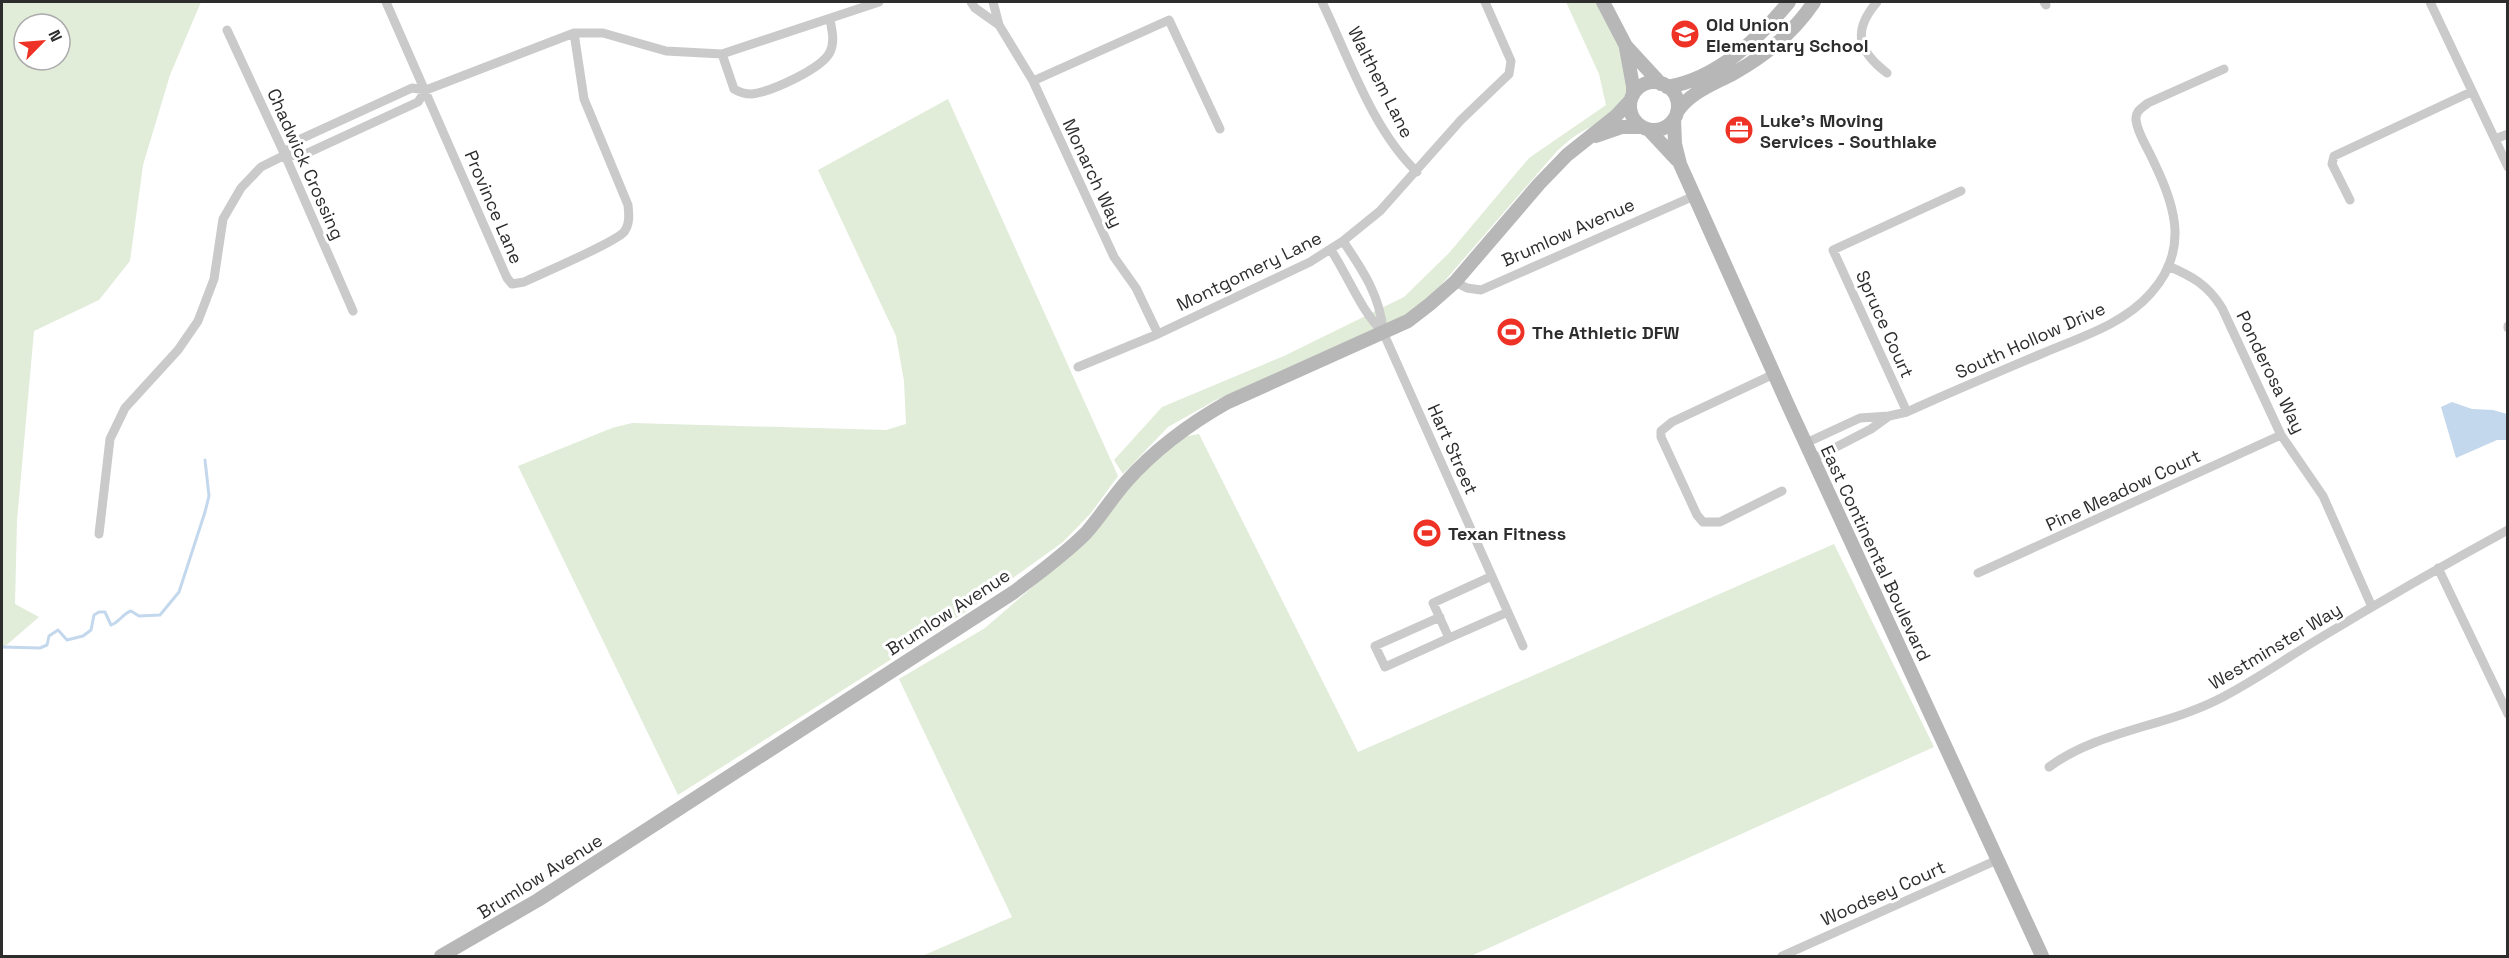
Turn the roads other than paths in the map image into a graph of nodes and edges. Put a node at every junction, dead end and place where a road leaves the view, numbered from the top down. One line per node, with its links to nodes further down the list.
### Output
1 (386, 2): 22 (street, Province Lane)
2 (879, 2): 12 (street)
3 (971, 2): 13 (street, Monarch Way)
4 (993, 2): 13 (street, Monarch Way)
5 (1322, 2): 36 (street, Walthem Lane)
6 (1485, 2): 36 (street, Montgomery Lane)
7 (1603, 2): 16 (main road)
8 (1789, 2): 21 (main road)
9 (1814, 2): 26 (main road)
10 (1877, 2): 19 (street)
11 (2430, 2): 23 (street)
12 (830, 20): 17 (street); 17 (street)
13 (999, 25): 20 (street, Monarch Way)
14 (227, 30): 33 (street, Chadwick Crossing)
15 (574, 33): 17 (street); 22 (street); 22 (street, Province Lane)
16 (1626, 46): 21 (main road); 24 (main road)
17 (722, 54)
18 (2224, 69): 42 (street, South Hollow Drive)
19 (1887, 73)
20 (1033, 81): 29 (street); 46 (street, Monarch Way)
21 (1664, 85): 24 (main road); 26 (main road)
22 (426, 90): 25 (street); 28 (street)
23 (2471, 92): 32 (street); 39 (street)
24 (1631, 98): 27 (main road); 31 (main road, Brumlow Avenue)
25 (353, 115): 28 (street); 33 (street)
26 (1675, 116): 27 (main road); 34 (main road, East Continental Boulevard)
27 (1645, 128): 31 (main road, Brumlow Avenue); 34 (main road, East Continental Boulevard)
28 (360, 129): 33 (street)
29 (1220, 129)
30 (2508, 134): 32 (street)
31 (1589, 139): 43 (main road, Brumlow Avenue)
32 (2495, 139): 35 (street)
33 (285, 155): 44 (street, Chadwick Crossing); 56 (street)
34 (1680, 164): 38 (main road, East Continental Boulevard)
35 (2508, 167)
36 (1417, 172): 40 (street, Montgomery Lane)
37 (1961, 191): 49 (street, Spruce Court)
38 (1694, 196): 43 (street, Brumlow Avenue); 48 (main road, East Continental Boulevard)
39 (2350, 200)
40 (1343, 241): 41 (street, Montgomery Lane); 45 (street)
41 (1331, 250): 45 (street); 46 (street, Montgomery Lane)
42 (2168, 266): 49 (street, South Hollow Drive); 51 (street, Ponderosa Way)
43 (1455, 282): 45 (main road, Brumlow Avenue)
44 (353, 311)
45 (1383, 332): 59 (street, Hart Street); 68 (main road, Brumlow Avenue)
46 (1158, 334): 47 (street, Montgomery Lane)
47 (1078, 367)
48 (1774, 374): 52 (main road, East Continental Boulevard); 54 (street)
49 (1907, 411): 50 (street, South Hollow Drive)
50 (1889, 416): 52 (street, South Hollow Drive); 53 (street, South Hollow Drive)
51 (2281, 435): 58 (street, Pine Meadow Court); 60 (street, Ponderosa Way)
52 (1806, 443): 53 (main road, East Continental Boulevard)
53 (1813, 459): 67 (main road, East Continental Boulevard)
54 (1782, 491)
55 (2508, 530): 57 (street, Westminster Way)
56 (99, 534)
57 (2438, 568): 60 (street, Westminster Way); 65 (street)
58 (1978, 573)
59 (1492, 576): 61 (street, Hart Street); 62 (street)
60 (2372, 607): 66 (street, Westminster Way)
61 (1508, 612): 63 (street); 64 (street, Hart Street)
62 (1440, 617): 63 (street); 63 (street)
63 (1449, 638)
64 (1523, 646)
65 (2508, 714)
66 (2049, 767)
67 (1997, 860): 69 (street, Woodsey Court); 70 (main road, East Continental Boulevard)
68 (441, 957)
69 (1782, 957)
70 (2042, 957)

